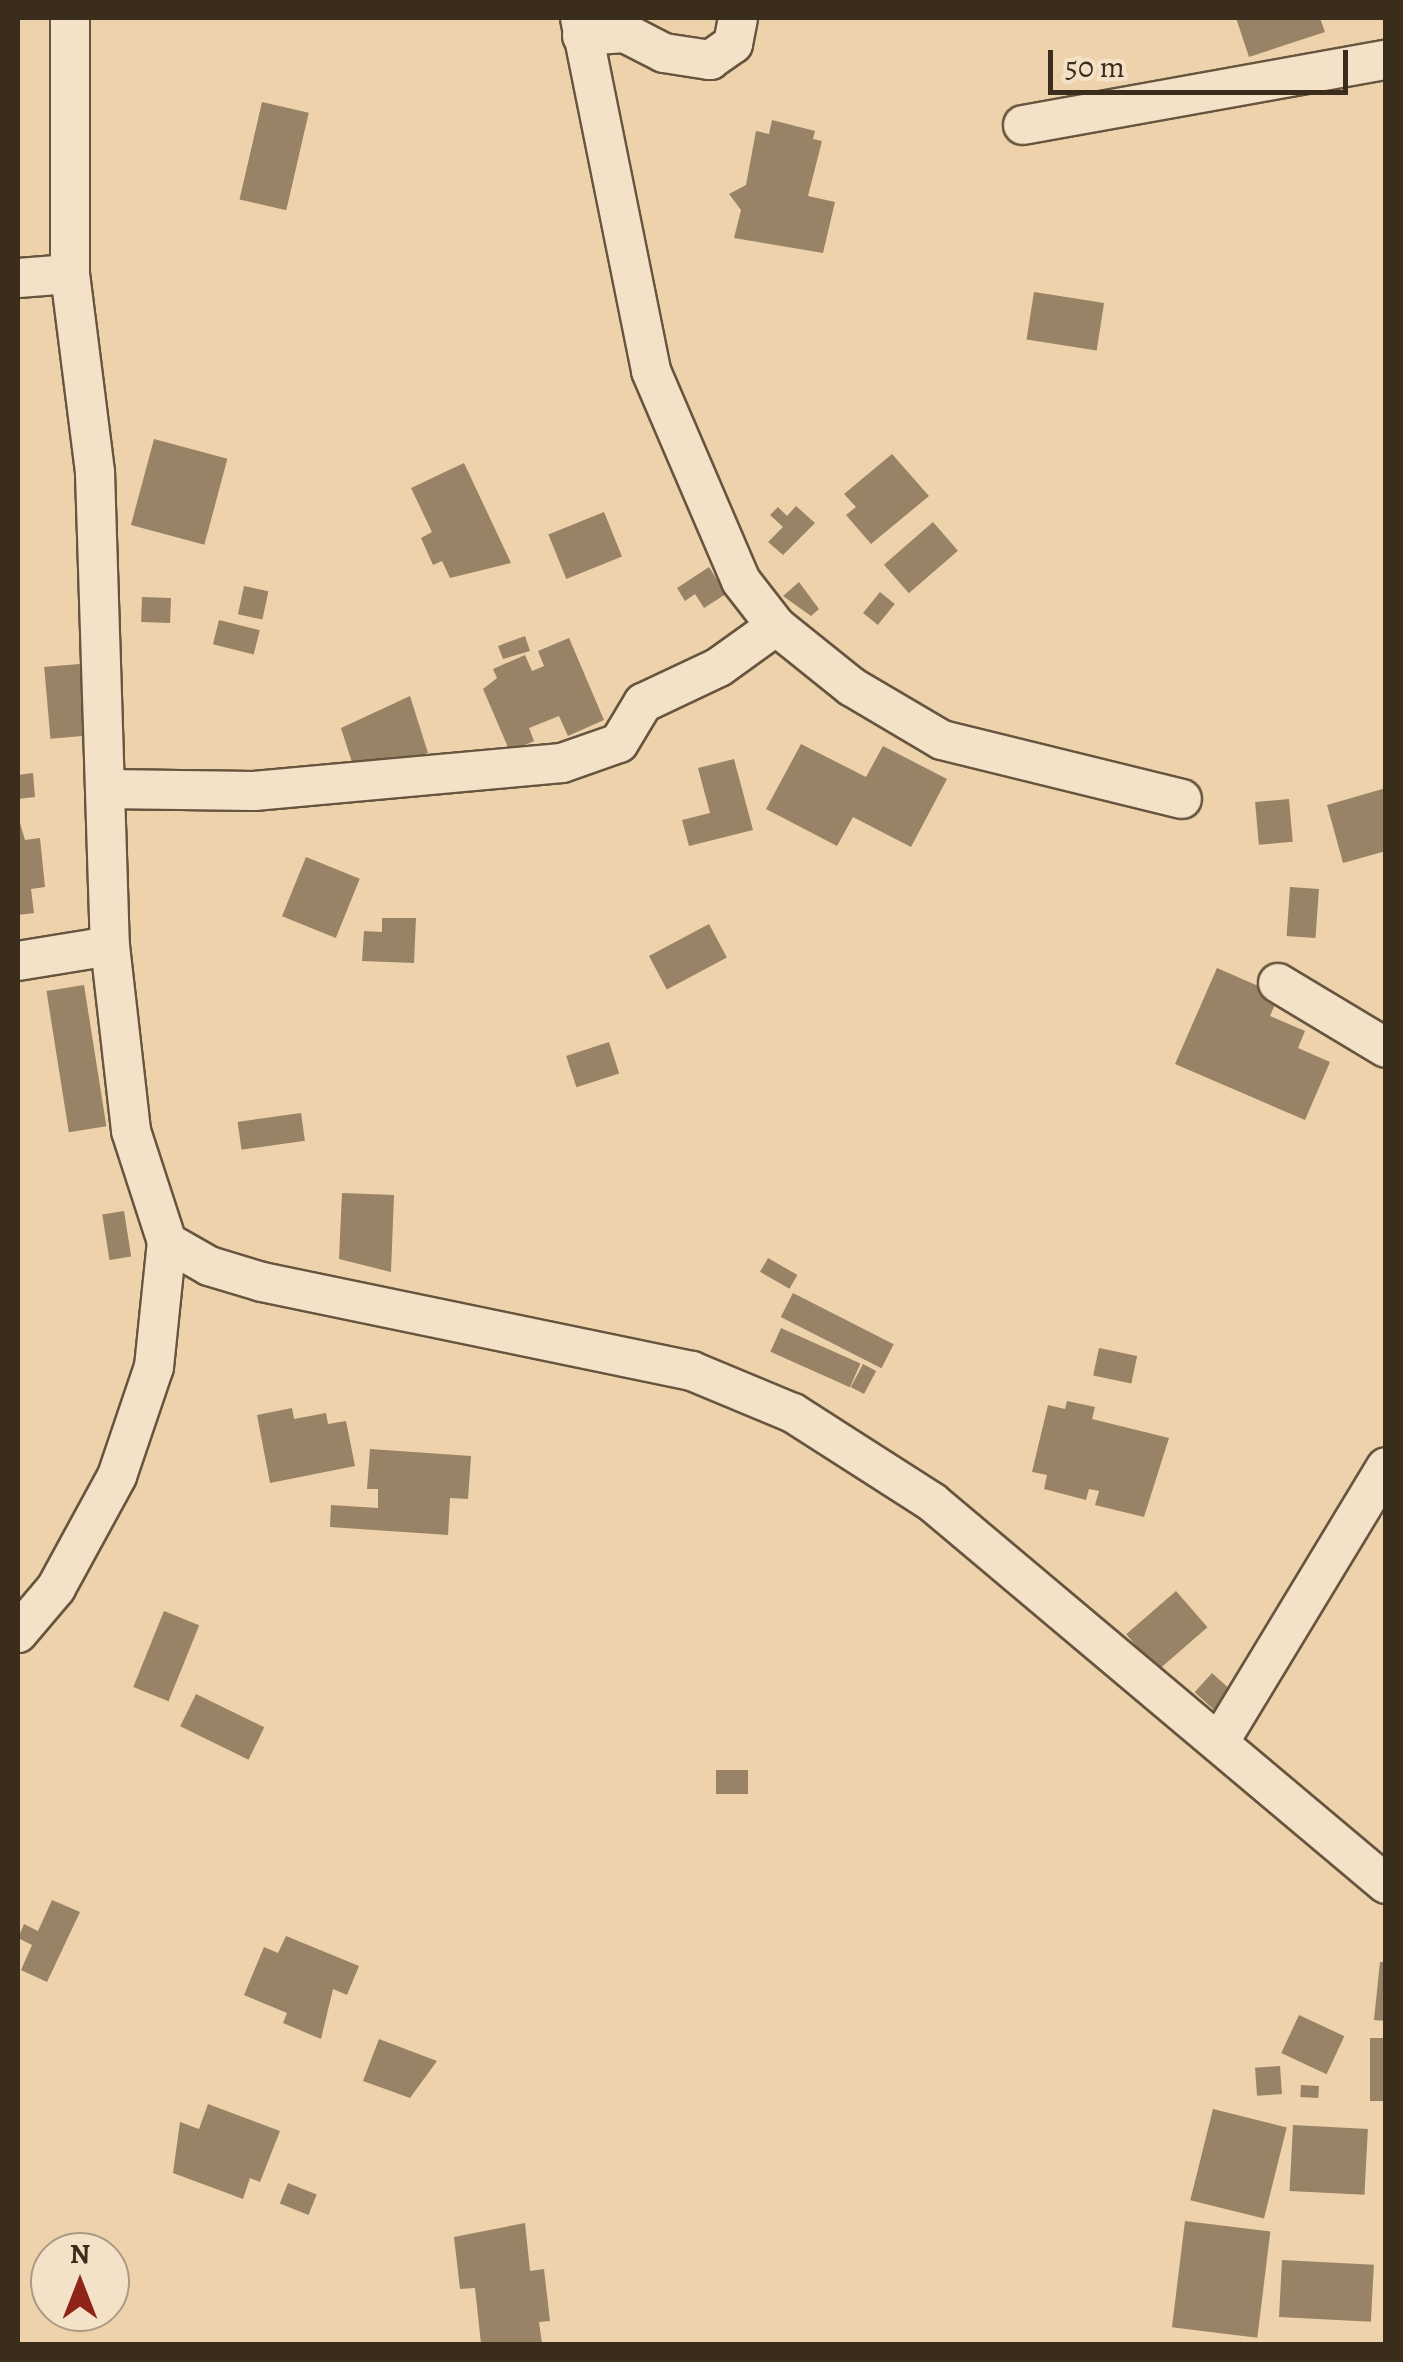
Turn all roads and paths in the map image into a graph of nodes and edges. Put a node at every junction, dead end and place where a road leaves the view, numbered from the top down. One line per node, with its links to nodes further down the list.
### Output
1 (70, 18): 6 (street)
2 (738, 18): 3 (street)
3 (581, 27): 8 (street)
4 (1386, 60): 5 (street)
5 (1023, 126)
6 (70, 274): 7 (street); 9 (street)
7 (18, 278)
8 (776, 626): 9 (street); 10 (street)
9 (106, 788): 11 (street)
10 (1182, 799)
11 (110, 946): 12 (street); 15 (street)
12 (18, 961)
13 (1278, 983): 14 (street)
14 (1386, 1048)
15 (167, 1242): 17 (street); 18 (street)
16 (1386, 1466): 18 (street)
17 (18, 1633)
18 (1220, 1740): 19 (street)
19 (1386, 1884)

